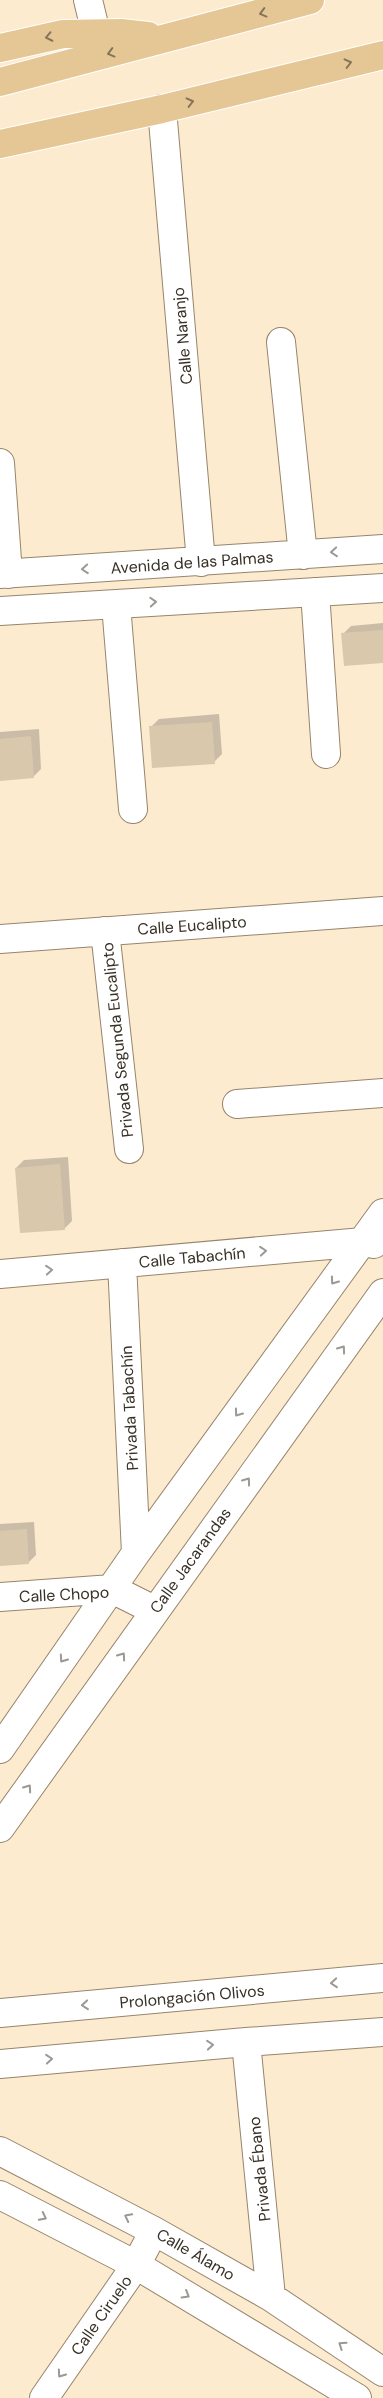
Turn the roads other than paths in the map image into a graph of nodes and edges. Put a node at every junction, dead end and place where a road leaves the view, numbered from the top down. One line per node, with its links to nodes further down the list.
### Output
1 (88, 0): 3 (street)
2 (310, 0): 4 (main road, one-way to 4)
3 (96, 34): 4 (main road); 5 (main road, one-way to 5)
4 (167, 38): 7 (main road, one-way to 7)
5 (0, 48)
6 (383, 55): 8 (main road, one-way to 6)
7 (0, 82)
8 (162, 110): 9 (main road); 16 (street, Calle Naranjo)
9 (109, 122): 10 (main road); 11 (main road)
10 (0, 144)
11 (0, 163)
12 (281, 342): 15 (street)
13 (0, 463): 17 (street)
14 (383, 549): 15 (street, Avenida de las Palmas, one-way to 15)
15 (303, 555): 16 (street, Avenida de las Palmas)
16 (201, 562): 17 (street, Avenida de las Palmas, one-way to 17)
17 (4, 574)
18 (383, 588): 19 (street)
19 (315, 592): 20 (street, one-way to 19); 22 (street)
20 (116, 604): 21 (street); 23 (street)
21 (0, 611)
22 (326, 754)
23 (133, 809)
24 (383, 911): 25 (street, Calle Eucalipto)
25 (105, 931): 26 (street, Calle Eucalipto); 29 (street, Privada Segunda Eucalipto)
26 (0, 938)
27 (383, 1093): 28 (street)
28 (237, 1104)
29 (129, 1149)
30 (383, 1213): 31 (street)
31 (373, 1243): 32 (street, Calle Tabachín, one-way to 31); 35 (street, one-way to 35)
32 (122, 1263): 33 (street, Calle Tabachín, one-way to 32); 35 (street, Privada Tabachín)
33 (0, 1274)
34 (383, 1293): 38 (street, Calle Jacarandas, one-way to 34)
35 (136, 1553): 36 (street)
36 (112, 1589): 37 (street, Calle Chopo); 38 (street, Calle Chopo); 39 (street, one-way to 39)
37 (0, 1598)
38 (154, 1610): 40 (street, Calle Jacarandas, one-way to 38)
39 (0, 1749)
40 (0, 1828)
41 (383, 1978): 42 (street, Prolongación Olivos, one-way to 42)
42 (0, 2013)
43 (383, 2032): 44 (street)
44 (246, 2042): 45 (street, one-way to 44); 50 (street, Privada Ébano)
45 (0, 2064)
46 (0, 2151): 48 (street, Calle Álamo, one-way to 46)
47 (0, 2195): 49 (street, one-way to 49)
48 (154, 2230): 49 (street, Calle Ciruelo); 50 (street, Calle Álamo)
49 (136, 2265): 53 (street, Calle Ciruelo, one-way to 53); 54 (street, one-way to 54)
50 (271, 2297): 51 (street, Calle Álamo, one-way to 50)
51 (383, 2372)
52 (383, 2389): 55 (street)
53 (44, 2398)
54 (358, 2398)
55 (373, 2398)

